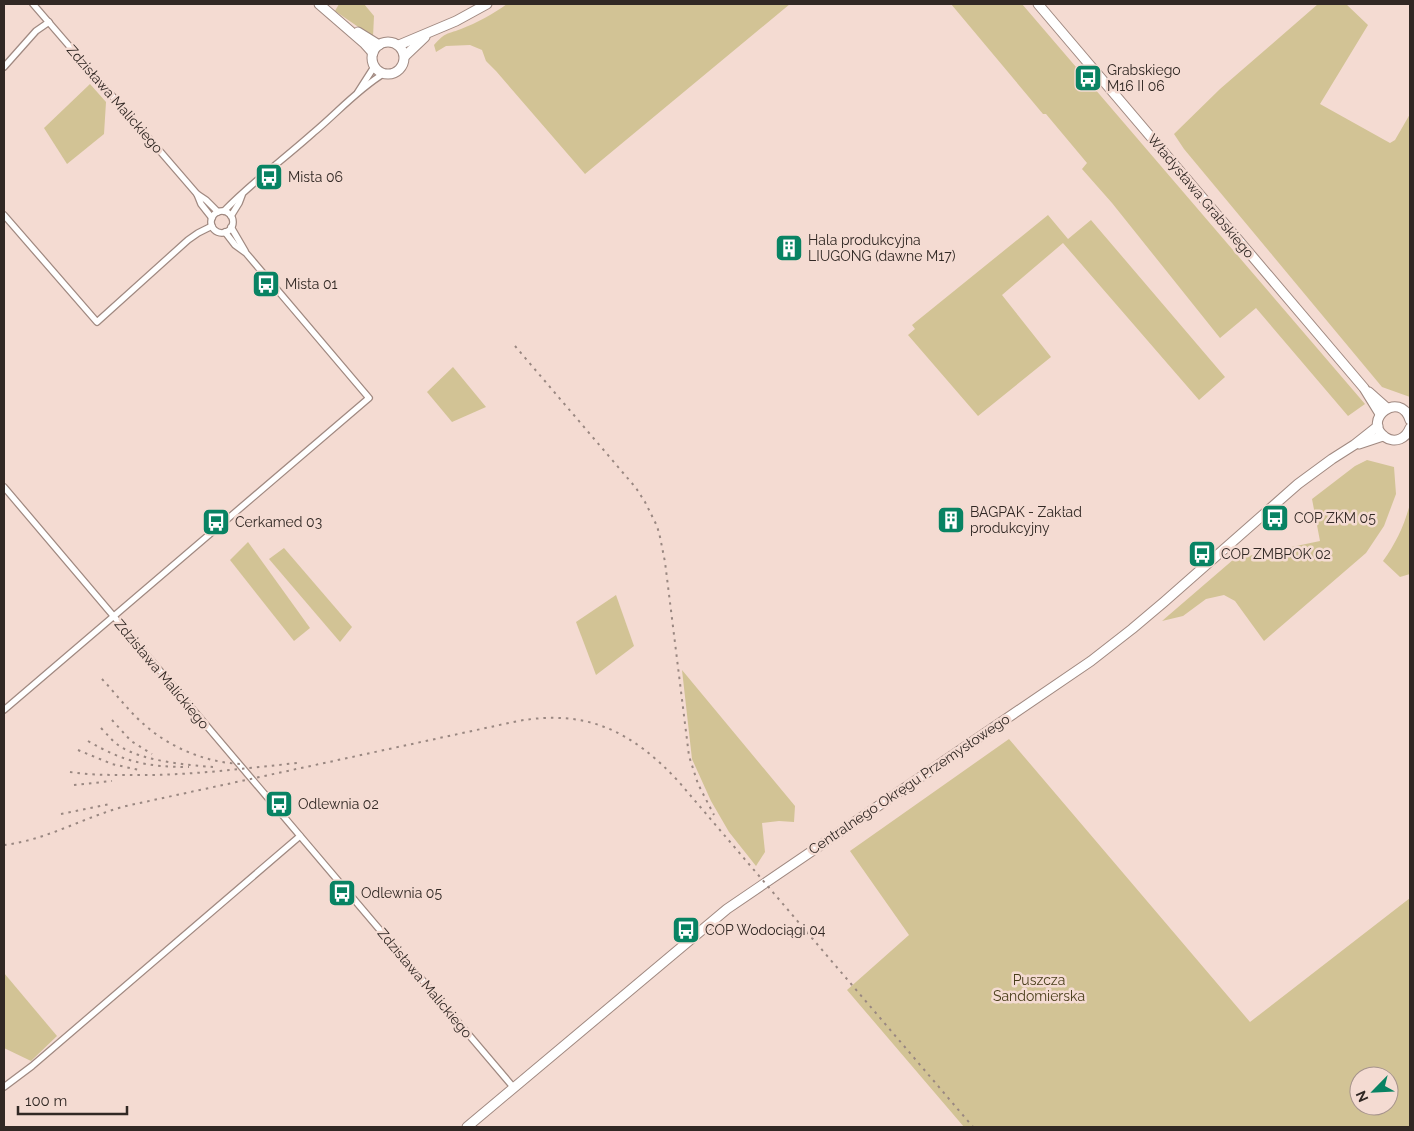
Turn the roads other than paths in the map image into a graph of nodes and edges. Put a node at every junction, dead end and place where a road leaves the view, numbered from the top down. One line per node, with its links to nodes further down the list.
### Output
1 (33, 4): 6 (street, Zdzisława Malickiego)
2 (319, 4): 5 (street)
3 (487, 4): 7 (street)
4 (1038, 4): 28 (street, Władysława Grabskiego)
5 (336, 18): 8 (street); 10 (street)
6 (49, 22): 12 (street); 18 (street, Zdzisława Malickiego)
7 (431, 32): 9 (street); 11 (street)
8 (379, 45): 9 (street); 10 (street)
9 (399, 46): 11 (street)
10 (373, 53): 13 (street)
11 (405, 56): 14 (street)
12 (4, 67)
13 (374, 67): 14 (street); 15 (street)
14 (383, 74): 15 (street)
15 (357, 94): 16 (street)
16 (314, 133): 17 (street); 19 (street)
17 (318, 138)
18 (197, 194): 20 (street, Zdzisława Malickiego); 23 (street, Zdzisława Malickiego)
19 (242, 195): 20 (street); 22 (street)
20 (221, 211): 22 (street); 23 (street)
21 (4, 215): 24 (street)
22 (231, 216): 25 (street)
23 (212, 218): 24 (street)
24 (212, 226): 26 (street)
25 (231, 227): 26 (street); 27 (street, Zdzisława Malickiego)
26 (225, 232): 27 (street, Zdzisława Malickiego)
27 (246, 253): 35 (street, Zdzisława Malickiego)
28 (1384, 411): 29 (street, Władysława Grabskiego); 30 (street)
29 (1410, 420)
30 (1378, 426): 32 (street); 33 (street)
31 (1410, 430): 32 (street)
32 (1383, 436): 33 (street)
33 (1354, 446): 39 (street, Centralnego Okręgu Przemysłowego)
34 (4, 487): 35 (street)
35 (113, 616): 36 (street); 37 (street, Zdzisława Malickiego)
36 (4, 710)
37 (300, 836): 38 (street); 39 (street, Zdzisława Malickiego)
38 (4, 1087)
39 (514, 1088): 40 (street, Centralnego Okręgu Przemysłowego)
40 (467, 1127)

